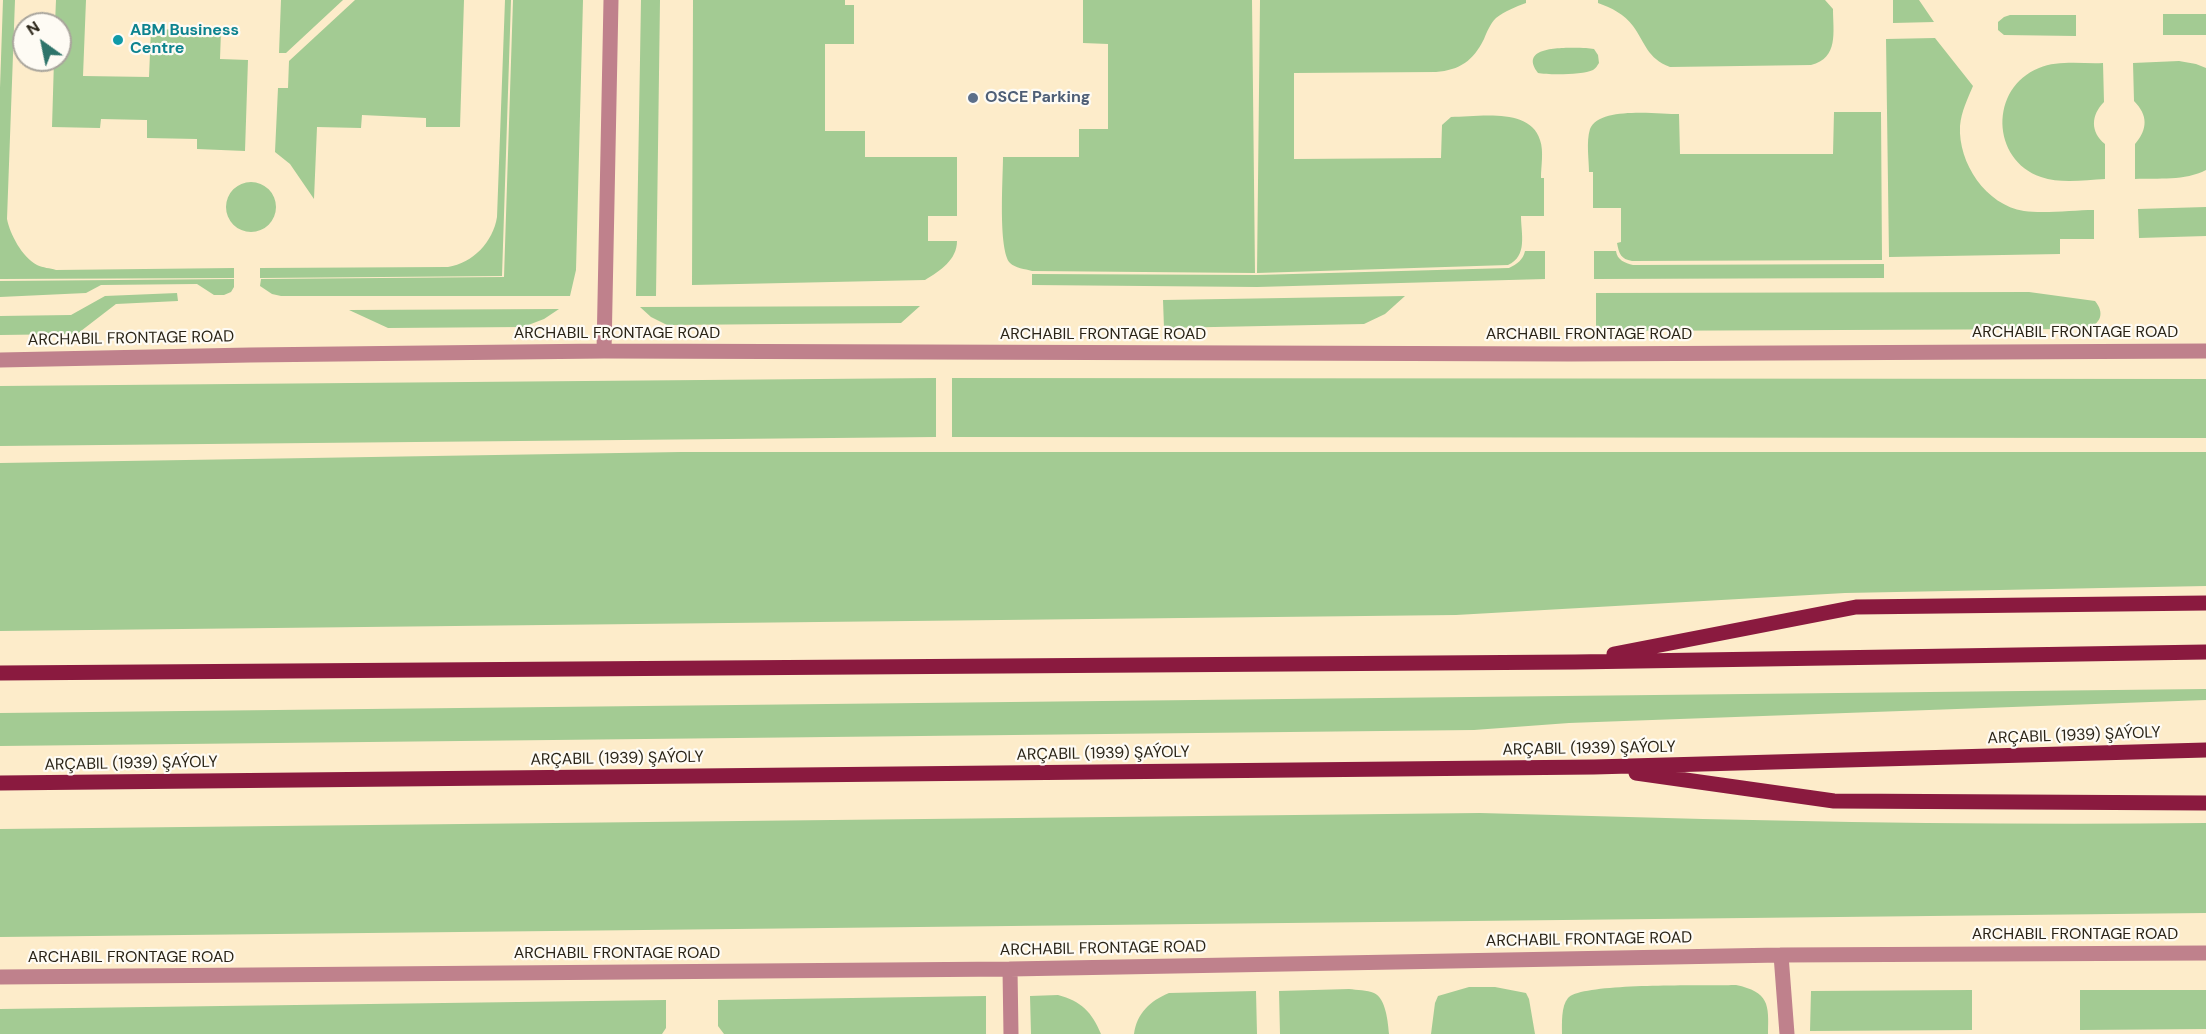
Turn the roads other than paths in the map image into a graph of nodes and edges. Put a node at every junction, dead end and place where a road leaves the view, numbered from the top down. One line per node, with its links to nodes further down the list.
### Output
1 (611, 0): 2 (street)
2 (604, 351): 3 (street, ARCHABIL FRONTAGE ROAD); 4 (street, ARCHABIL FRONTAGE ROAD)
3 (2206, 351)
4 (0, 360)
5 (2206, 603): 7 (main road)
6 (2206, 652): 7 (main road)
7 (1575, 662): 8 (main road)
8 (0, 673)
9 (2206, 750): 10 (main road, ARÇABIL (1939) ŞAÝOLY)
10 (1594, 767): 11 (main road, ARÇABIL (1939) ŞAÝOLY); 12 (main road)
11 (0, 783)
12 (2206, 803)
13 (2206, 952): 14 (street, ARCHABIL FRONTAGE ROAD)
14 (1781, 955): 15 (street, ARCHABIL FRONTAGE ROAD); 18 (street)
15 (1010, 969): 16 (street, ARCHABIL FRONTAGE ROAD); 17 (street)
16 (0, 977)
17 (1011, 1034)
18 (1787, 1034)

